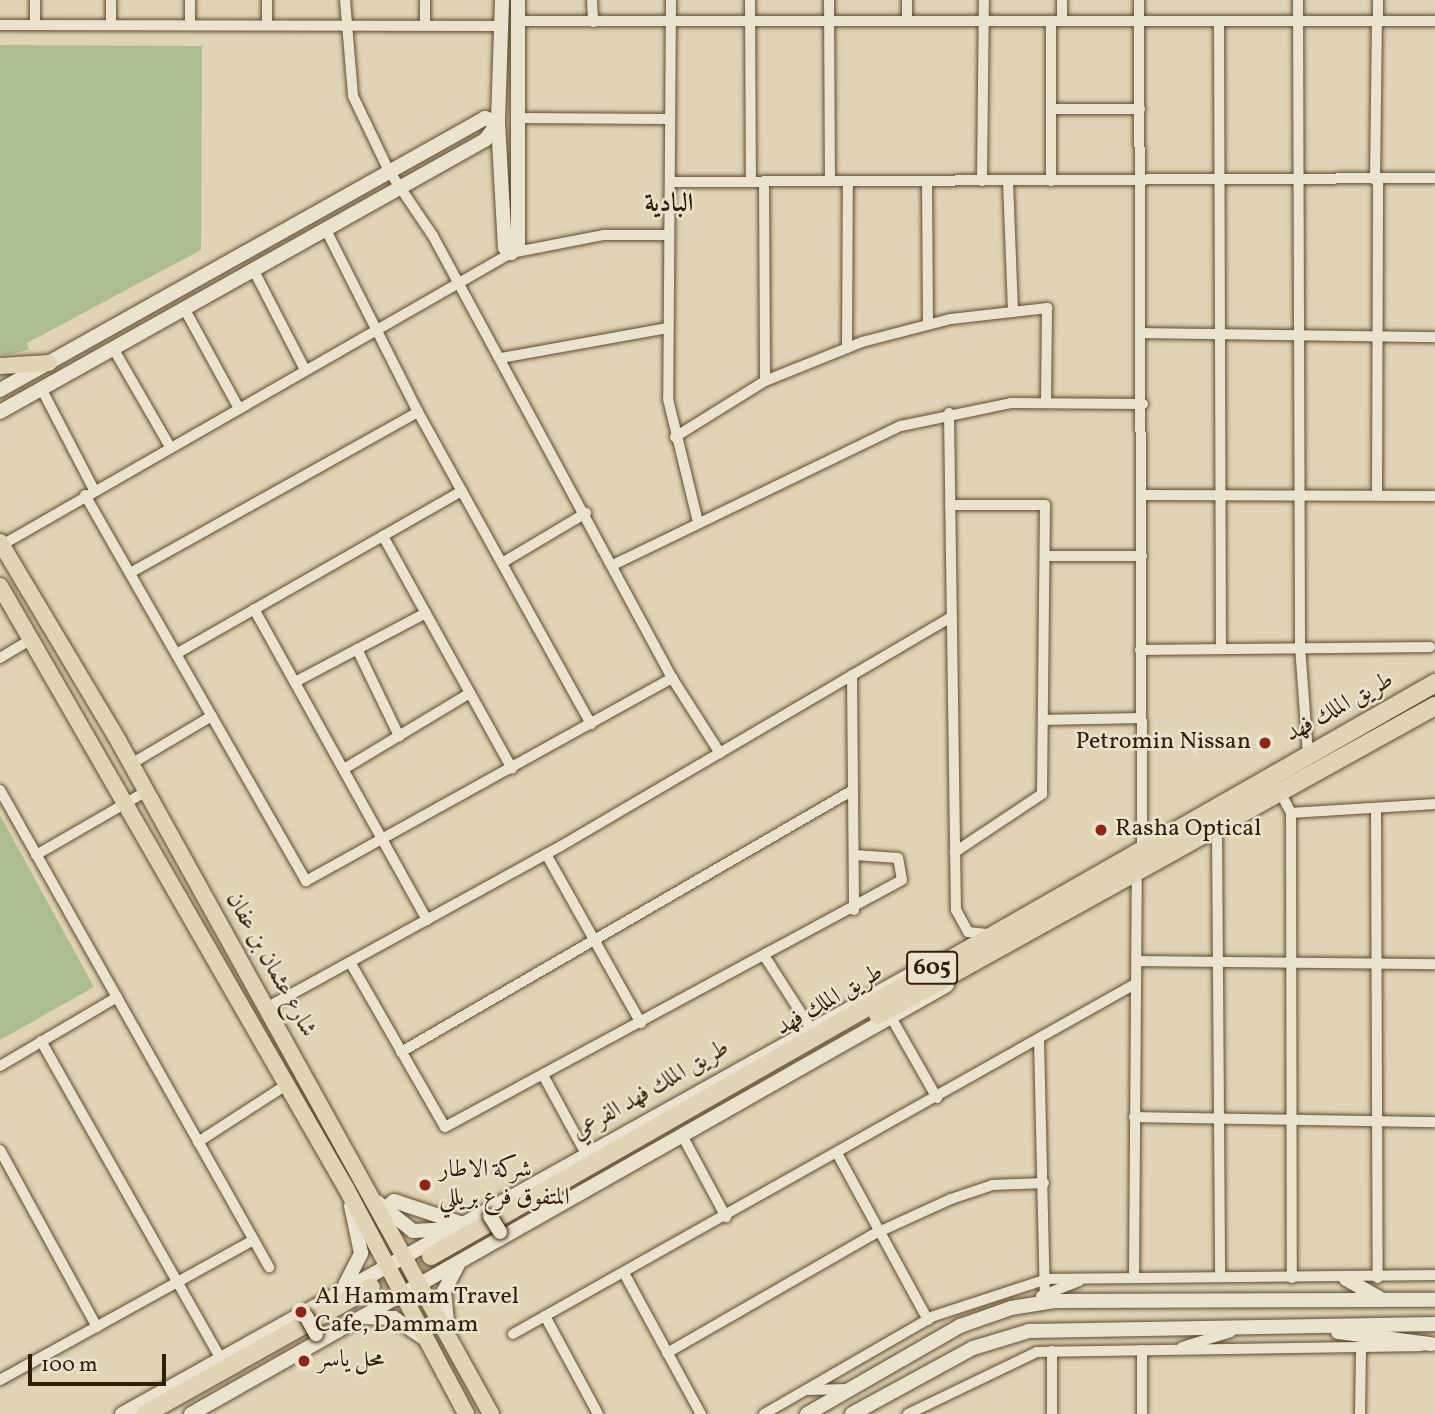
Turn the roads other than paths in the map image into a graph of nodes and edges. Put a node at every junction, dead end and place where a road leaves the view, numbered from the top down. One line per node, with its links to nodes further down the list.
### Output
1 (35, 0): 34 (street)
2 (111, 0): 31 (street)
3 (190, 0): 32 (street)
4 (267, 0): 35 (street)
5 (345, 0): 36 (street)
6 (425, 0): 38 (street)
7 (502, 0): 39 (street)
8 (518, 0): 27 (street)
9 (592, 0): 28 (street)
10 (671, 0): 33 (street)
11 (750, 0): 29 (street)
12 (830, 0): 19 (street)
13 (907, 0): 20 (street)
14 (984, 0): 21 (street)
15 (1062, 0): 22 (street)
16 (1139, 0): 23 (street)
17 (1298, 0): 25 (street)
18 (1378, 0): 26 (street)
19 (829, 21): 20 (street); 29 (street); 50 (street)
20 (907, 21): 21 (street)
21 (984, 21): 22 (street); 53 (street)
22 (1057, 21): 23 (street); 40 (street)
23 (1139, 21): 24 (street); 41 (street)
24 (1219, 21): 25 (street); 57 (street)
25 (1297, 21): 26 (street); 58 (street)
26 (1377, 21): 30 (street); 47 (street)
27 (518, 22): 28 (street); 42 (street)
28 (593, 22): 33 (street)
29 (749, 22): 33 (street); 48 (street)
30 (1435, 22)
31 (111, 23): 32 (street); 34 (street)
32 (190, 23): 35 (street)
33 (671, 23): 43 (street)
34 (35, 24): 37 (street)
35 (267, 24): 36 (street)
36 (345, 24): 38 (street); 45 (street)
37 (0, 25)
38 (425, 26): 39 (street)
39 (502, 26): 44 (street)
40 (1051, 109): 41 (street); 55 (street)
41 (1140, 109): 56 (street)
42 (518, 118): 43 (street); 63 (street)
43 (670, 119): 59 (street)
44 (498, 123): 45 (street); 60 (street); 63 (street)
45 (389, 171): 60 (street); 79 (street)
46 (1435, 178): 47 (street)
47 (1377, 179): 58 (street); 73 (street)
48 (751, 181): 49 (street); 59 (street)
49 (764, 181): 50 (street); 82 (street)
50 (830, 181): 51 (street)
51 (848, 181): 52 (street); 77 (street)
52 (927, 181): 53 (street); 68 (street)
53 (982, 181): 54 (street)
54 (1008, 181): 55 (street); 67 (street)
55 (1051, 181): 56 (street)
56 (1139, 181): 57 (street); 71 (street)
57 (1223, 181): 58 (street); 74 (street)
58 (1298, 181): 72 (street)
59 (670, 182): 62 (street)
60 (401, 186): 61 (street); 65 (street)
61 (326, 230): 64 (street); 69 (street)
62 (669, 235): 63 (street); 70 (street)
63 (511, 253): 65 (street)
64 (253, 269): 66 (street); 81 (street)
65 (458, 282): 69 (street); 78 (street)
66 (184, 308): 76 (street); 87 (street)
67 (1013, 312): 68 (street); 85 (street)
68 (928, 324): 77 (street)
69 (378, 328): 81 (street); 89 (street)
70 (668, 328): 78 (street); 91 (street)
71 (1142, 333): 74 (street); 86 (street)
72 (1298, 336): 73 (street); 74 (street); 96 (street)
73 (1378, 336): 75 (street); 98 (street)
74 (1222, 337): 95 (street)
75 (1435, 337)
76 (113, 348): 83 (street); 92 (street)
77 (848, 348): 82 (street)
78 (501, 358): 101 (street)
79 (50, 363): 80 (main road); 84 (street)
80 (0, 366)
81 (304, 368): 87 (street)
82 (765, 381): 91 (street)
83 (41, 388): 88 (street); 94 (street)
84 (0, 390)
85 (1046, 400): 86 (street); 90 (street)
86 (1143, 404): 97 (street)
87 (237, 405): 92 (street)
88 (0, 412)
89 (418, 412): 93 (street); 109 (street)
90 (949, 413): 100 (street); 102 (street)
91 (675, 437): 102 (street)
92 (169, 445): 94 (street)
93 (462, 491): 103 (street); 107 (street)
94 (89, 492): 104 (street); 109 (street)
95 (1221, 494): 96 (street); 97 (street); 116 (street)
96 (1300, 494): 98 (street); 115 (street)
97 (1144, 495): 106 (street)
98 (1377, 495): 99 (street)
99 (1435, 496)
100 (950, 505): 105 (street); 113 (street)
101 (586, 513): 107 (street); 108 (street)
102 (698, 522): 108 (street)
103 (383, 536): 111 (street); 112 (street)
104 (1, 544): 137 (main road, شارع عثمان بن عفان)
105 (1045, 556): 106 (street); 132 (street)
106 (1142, 556): 119 (street)
107 (502, 563): 133 (street)
108 (615, 564): 123 (street)
109 (130, 573): 120 (street)
110 (0, 586): 114 (main road, شارع عثمان بن عفان)
111 (254, 610): 120 (street); 124 (street)
112 (426, 613): 118 (street); 126 (street)
113 (952, 617): 122 (street); 151 (street)
114 (30, 640): 121 (street); 144 (main road, شارع عثمان بن عفان)
115 (1300, 646): 116 (street); 117 (street); 136 (street)
116 (1221, 647): 119 (street)
117 (1430, 647)
118 (357, 649): 124 (street); 134 (street)
119 (1140, 650): 130 (street)
120 (176, 654): 129 (street)
121 (0, 658)
122 (852, 675): 135 (street); 141 (street)
123 (672, 678): 133 (street); 135 (street)
124 (295, 682): 138 (street)
125 (1435, 683): 136 (highway, طريق الملك فهد / 605)
126 (470, 693): 134 (street); 139 (street)
127 (1435, 706): 131 (highway, طريق الملك فهد / 605)
128 (1435, 715): 131 (street)
129 (212, 716): 137 (street); 149 (street)
130 (1139, 718): 132 (street); 150 (street)
131 (1415, 718): 143 (highway, طريق الملك فهد / 605)
132 (1043, 720): 151 (street)
133 (592, 724): 139 (street)
134 (399, 736): 138 (street)
135 (720, 753): 152 (street)
136 (1308, 754): 150 (highway, طريق الملك فهد / 605)
137 (131, 764): 142 (main road, شارع عثمان بن عفان)
138 (344, 769): 149 (street)
139 (512, 769): 149 (street)
140 (0, 790): 153 (street)
141 (853, 790): 154 (street); 159 (street)
142 (146, 791): 144 (street); 171 (main road, شارع عثمان بن عفان)
143 (1281, 794): 147 (street); 148 (highway, طريق الملك فهد / 605)
144 (121, 803): 153 (street); 180 (main road, شارع عثمان بن عفان)
145 (1435, 804): 146 (street)
146 (1376, 808): 147 (street); 166 (street)
147 (1291, 813): 163 (street)
148 (1217, 829): 155 (highway, طريق الملك فهد / 605); 162 (street)
149 (384, 843): 157 (street)
150 (1142, 848): 158 (highway, طريق الملك فهد / 605)
151 (955, 852): 158 (street)
152 (547, 854): 157 (street); 159 (street)
153 (36, 855): 170 (street)
154 (854, 855): 156 (street); 156 (street)
155 (1137, 875): 164 (street); 168 (highway, طريق الملك فهد / 605)
156 (854, 910): 160 (street)
157 (427, 920): 165 (street)
158 (987, 934): 161 (highway, طريق الملك فهد / 605)
159 (594, 940): 173 (street); 177 (street)
160 (765, 957): 173 (street); 174 (street)
161 (949, 957): 168 (highway, طريق الملك فهد / 605); 174 (street, طريق الملك فهد الفرعي)
162 (1217, 960): 163 (street); 164 (street); 183 (street)
163 (1290, 960): 166 (street); 184 (street)
164 (1138, 961): 169 (street)
165 (350, 962): 171 (street); 177 (street)
166 (1376, 962): 167 (street); 185 (street)
167 (1435, 964)
168 (977, 965): 172 (street)
169 (1135, 984): 175 (street); 182 (street)
170 (117, 997): 176 (street); 188 (street)
171 (268, 1007): 194 (main road, شارع عثمان بن عفان)
172 (892, 1018): 181 (street); 187 (street)
173 (641, 1023): 179 (street)
174 (810, 1027): 190 (street, طريق الملك فهد الفرعي)
175 (1039, 1039): 181 (street); 192 (street)
176 (41, 1041): 178 (street); 216 (street)
177 (401, 1052): 179 (street)
178 (0, 1066)
179 (543, 1075): 190 (street)
180 (286, 1085): 188 (street); 193 (main road, شارع عثمان بن عفان)
181 (937, 1098): 191 (street)
182 (1134, 1117): 183 (street); 211 (street)
183 (1218, 1118): 184 (street); 207 (street)
184 (1291, 1119): 185 (street); 212 (street)
185 (1378, 1119): 186 (street); 213 (street)
186 (1435, 1122)
187 (683, 1137): 197 (street); 201 (street)
188 (198, 1142): 202 (street)
189 (0, 1150): 230 (street)
190 (586, 1154): 196 (street, طريق الملك فهد الفرعي)
191 (838, 1155): 197 (street); 200 (street)
192 (1044, 1184): 200 (street); 214 (street)
193 (346, 1188): 205 (main road, شارع عثمان بن عفان); 219 (street)
194 (372, 1197): 195 (street); 203 (main road, شارع عثمان بن عفان)
195 (384, 1210): 199 (street); 199 (street)
196 (493, 1211): 198 (street, طريق الملك فهد الفرعي); 201 (street, bridge)
197 (726, 1217): 208 (street)
198 (475, 1220): 199 (street); 203 (street, طريق الملك فهد الفرعي)
199 (460, 1223)
200 (880, 1231): 227 (street); 241 (street)
201 (506, 1232): 204 (street)
202 (254, 1240): 206 (street); 216 (street)
203 (404, 1259): 205 (street, طريق الملك فهد الفرعي); 217 (main road, شارع عثمان بن عفان)
204 (464, 1259): 217 (street); 234 (street)
205 (387, 1265): 218 (main road, شارع عثمان بن عفان); 219 (street, طريق الملك فهد الفرعي)
206 (269, 1267)
207 (1220, 1272): 211 (street); 212 (street)
208 (624, 1273): 225 (street); 241 (street)
209 (1435, 1275): 213 (street)
210 (1086, 1278): 211 (street); 214 (street); 220 (street)
211 (1134, 1278)
212 (1292, 1278): 215 (street)
213 (1378, 1278): 215 (street)
214 (1047, 1279): 220 (street); 227 (street)
215 (1346, 1279): 221 (street)
216 (178, 1282): 230 (street); 242 (street)
217 (418, 1286): 218 (street); 234 (main road, شارع عثمان بن عفان)
218 (401, 1292): 226 (street); 236 (main road, شارع عثمان بن عفان)
219 (337, 1293): 224 (street, طريق الملك فهد الفرعي)
220 (1045, 1294): 223 (street)
221 (1382, 1299): 222 (street); 223 (street)
222 (1435, 1300)
223 (1011, 1308): 245 (street)
224 (301, 1316): 233 (street, bridge); 242 (street, طريق الملك فهد الفرعي)
225 (545, 1316): 232 (street); 254 (street)
226 (358, 1317): 233 (street); 236 (street)
227 (928, 1320): 246 (street)
228 (1435, 1324): 229 (street)
229 (1306, 1325): 231 (street); 235 (street)
230 (97, 1327): 243 (street)
231 (1247, 1327): 238 (street); 258 (street)
232 (513, 1334)
233 (314, 1339): 250 (street)
234 (450, 1343): 253 (main road, شارع عثمان بن عفان)
235 (1433, 1345): 239 (street)
236 (432, 1348): 244 (main road, شارع عثمان بن عفان)
237 (1142, 1350): 238 (street); 240 (street); 261 (street)
238 (1171, 1350): 239 (street)
239 (1361, 1350): 262 (street)
240 (1052, 1351): 259 (street); 260 (street)
241 (667, 1353): 255 (street)
242 (220, 1358): 247 (street, طريق الملك فهد الفرعي)
243 (0, 1380)
244 (451, 1380): 251 (main road, شارع عثمان بن عفان); 252 (street)
245 (853, 1388): 246 (street); 257 (street)
246 (806, 1390): 256 (street)
247 (121, 1414)
248 (145, 1414): 249 (highway)
249 (168, 1414)
250 (191, 1414)
251 (466, 1414)
252 (473, 1414)
253 (491, 1414)
254 (598, 1414)
255 (701, 1414)
256 (764, 1414)
257 (807, 1414)
258 (852, 1414)
259 (908, 1414)
260 (1052, 1414)
261 (1142, 1414)
262 (1360, 1414)

